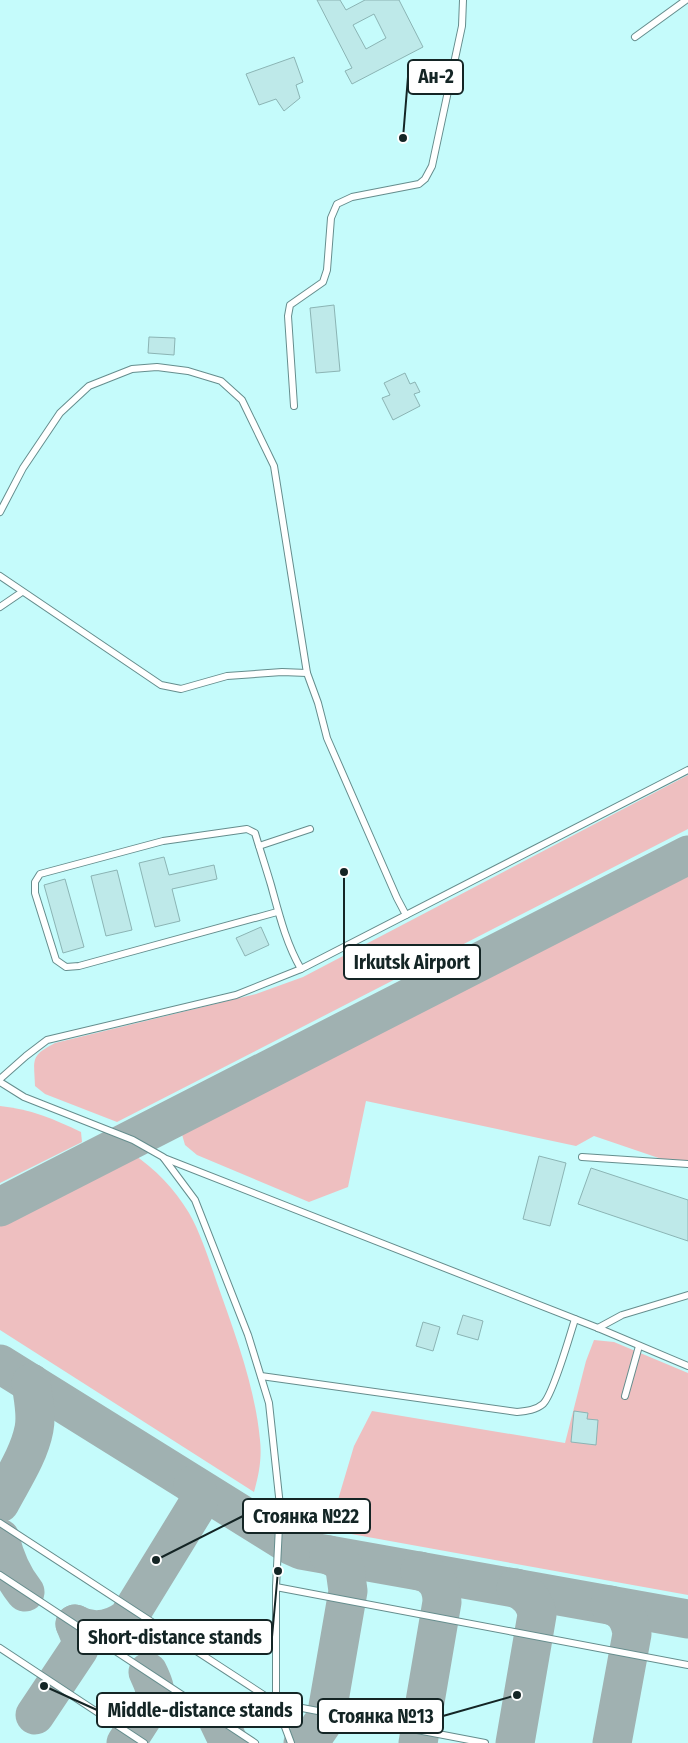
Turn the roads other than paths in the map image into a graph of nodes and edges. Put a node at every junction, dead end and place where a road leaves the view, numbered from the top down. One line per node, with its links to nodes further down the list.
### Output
1 (463, 0): 4 (lane)
2 (686, 0): 3 (lane)
3 (635, 37)
4 (294, 406)
5 (0, 512): 9 (lane)
6 (0, 576): 7 (lane)
7 (22, 592): 8 (lane); 9 (lane)
8 (0, 607)
9 (307, 673): 14 (lane)
10 (688, 770): 14 (lane)
11 (310, 829): 12 (lane)
12 (259, 846): 13 (lane); 13 (lane)
13 (277, 912): 15 (lane)
14 (406, 915): 15 (lane)
15 (301, 969): 16 (lane)
16 (0, 1080): 17 (lane)
17 (163, 1157): 21 (lane); 25 (lane)
18 (582, 1158): 19 (lane)
19 (688, 1164)
20 (688, 1294): 22 (lane)
21 (575, 1319): 22 (lane); 25 (lane)
22 (598, 1328): 23 (lane)
23 (639, 1346): 24 (lane); 26 (lane)
24 (688, 1366)
25 (261, 1376): 29 (lane)
26 (625, 1396)
27 (0, 1523): 32 (lane)
28 (0, 1575): 34 (lane)
29 (276, 1587): 31 (lane); 32 (lane)
30 (0, 1648): 33 (lane)
31 (688, 1665)
32 (276, 1703): 35 (lane); 36 (lane)
33 (144, 1743)
34 (256, 1743)
35 (291, 1743)
36 (485, 1743)

